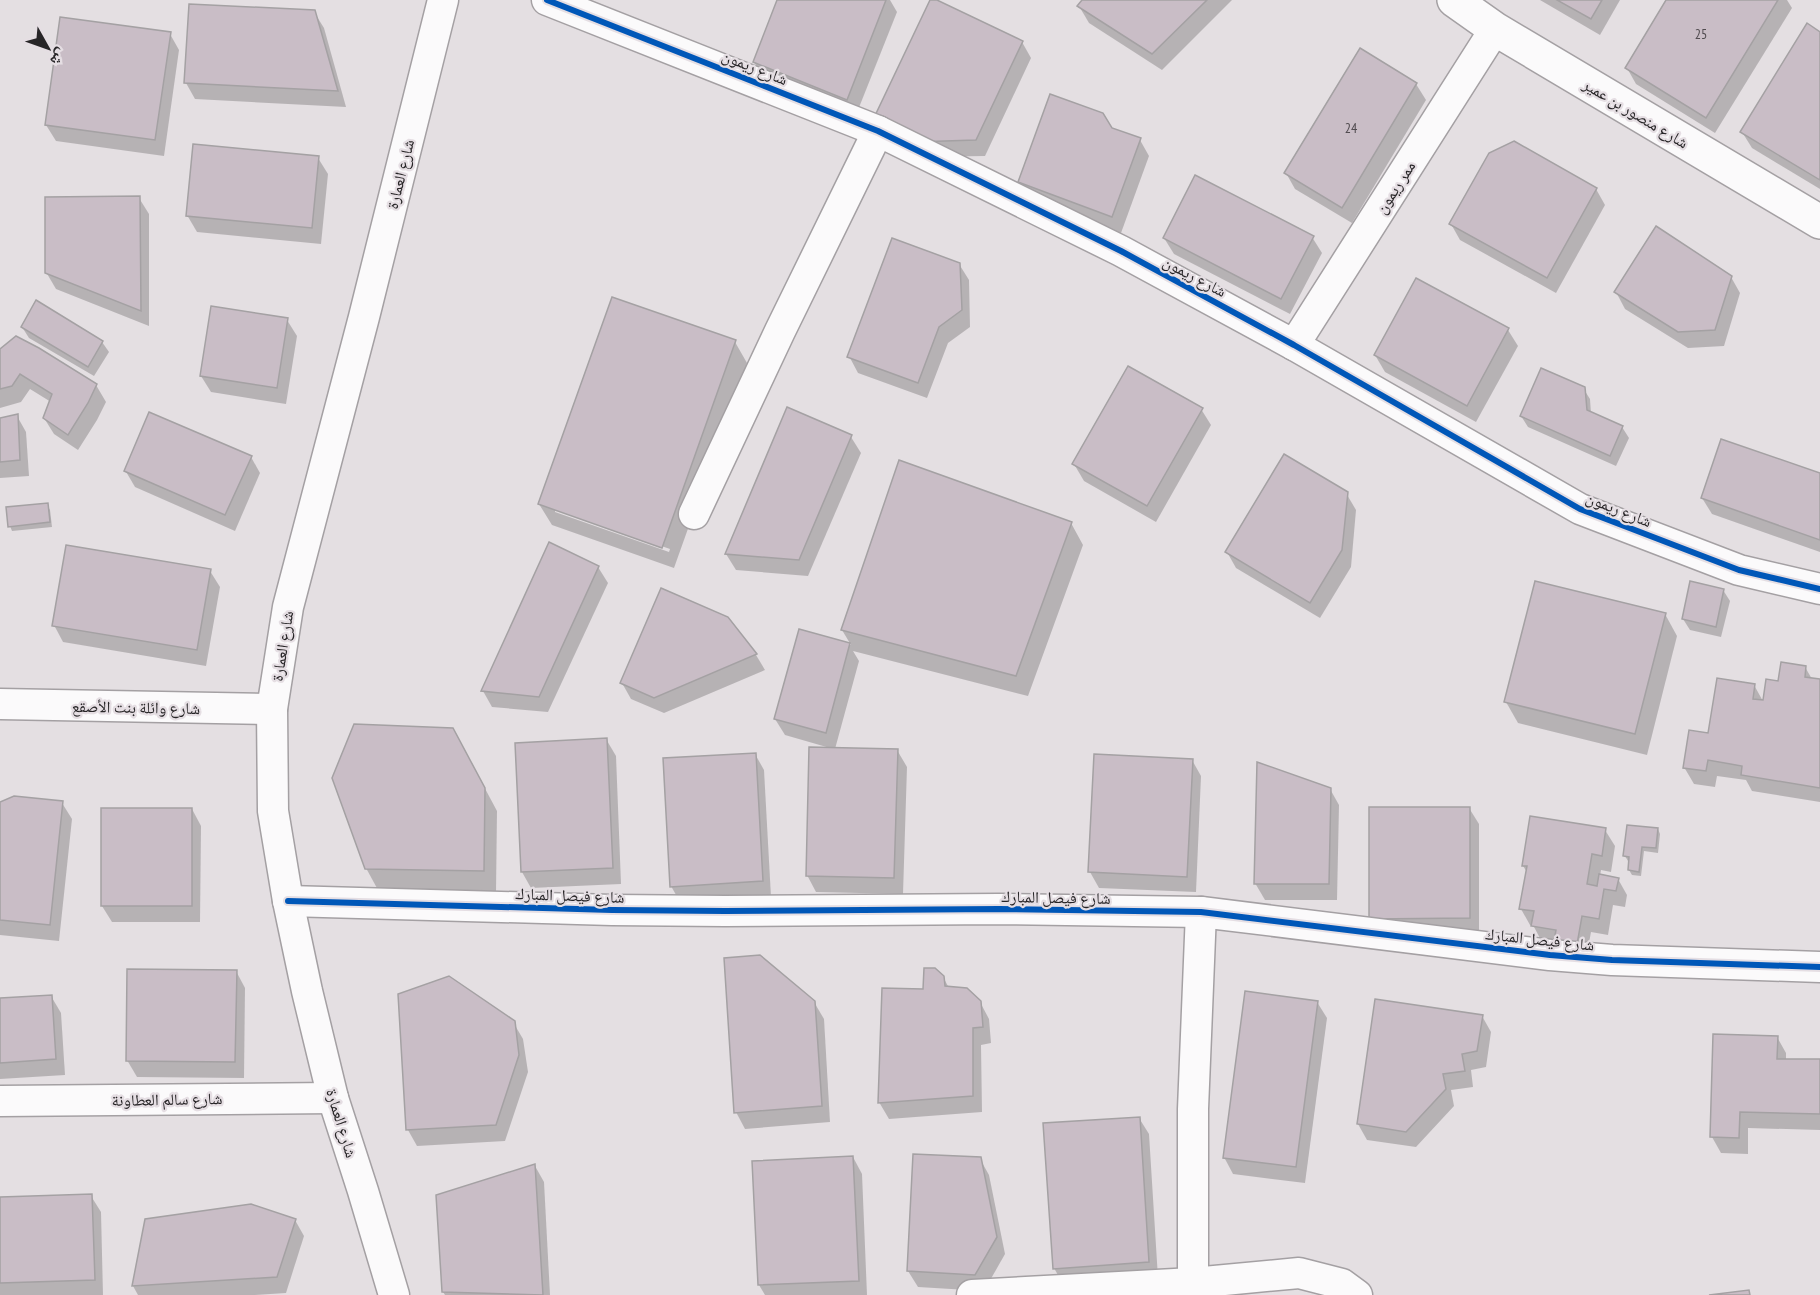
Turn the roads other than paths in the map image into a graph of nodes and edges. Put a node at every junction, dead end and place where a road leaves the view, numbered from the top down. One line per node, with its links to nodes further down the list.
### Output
1 (443, 0): 11 (street, شارع العمارة)
2 (548, 0): 5 (street, شارع ريمون)
3 (1454, 0): 4 (street, شارع منصور بن عمير)
4 (1496, 29): 6 (street, شارع منصور بن عمير); 7 (street, ممر ريمون)
5 (879, 131): 7 (street, شارع ريمون); 8 (street)
6 (1820, 222)
7 (1294, 345): 9 (street, شارع ريمون)
8 (694, 514)
9 (1820, 589)
10 (0, 704): 11 (street, شارع وائلة بنت الأصقع)
11 (272, 709): 12 (street, شارع العمارة)
12 (288, 901): 13 (street, شارع فيصل المبارك); 15 (street, شارع العمارة)
13 (1201, 912): 14 (street, شارع فيصل المبارك); 17 (street)
14 (1820, 967)
15 (333, 1098): 16 (street, شارع سالم العطاونة); 19 (street, شارع العمارة)
16 (0, 1101)
17 (1193, 1283): 18 (street); 21 (street)
18 (1155, 1290): 20 (street)
19 (394, 1295)
20 (972, 1295)
21 (1357, 1295)

